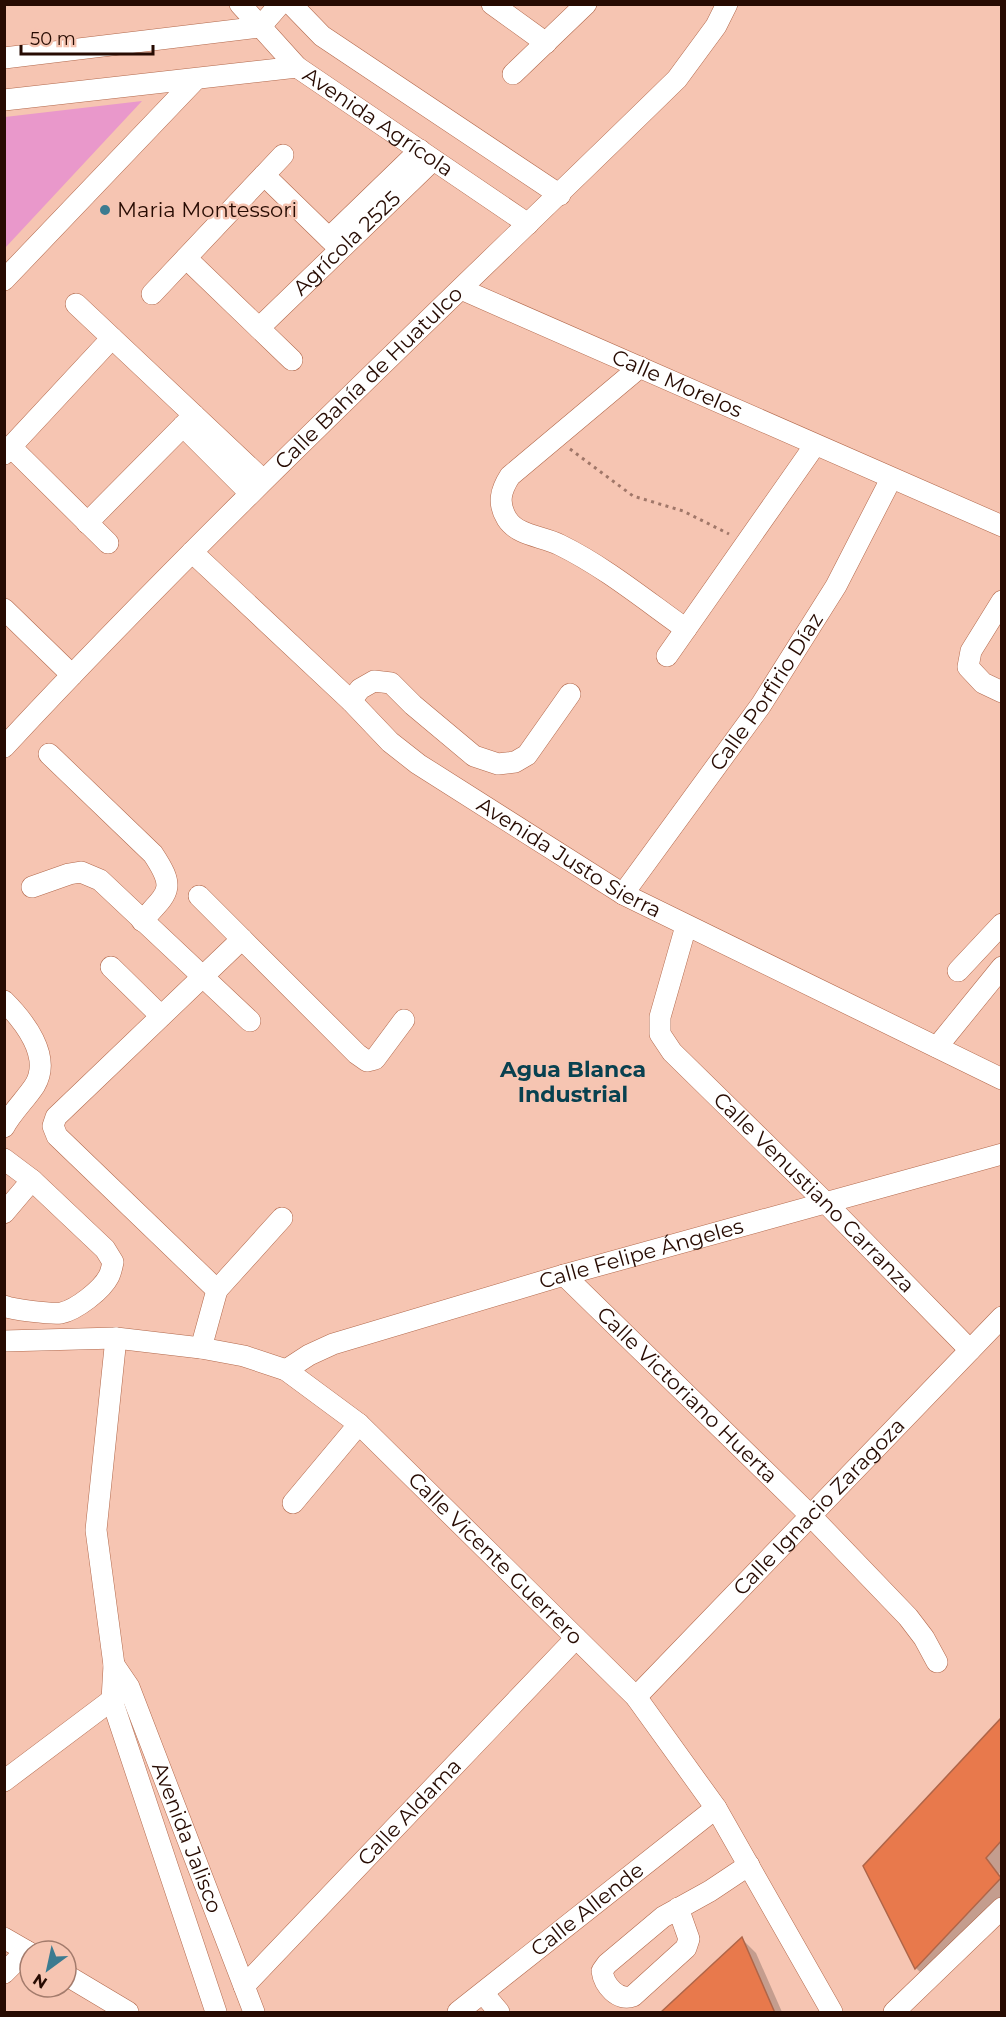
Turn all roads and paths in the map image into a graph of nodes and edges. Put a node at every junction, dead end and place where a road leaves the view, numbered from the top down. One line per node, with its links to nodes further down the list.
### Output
1 (240, 4): 7 (street, Avenida Agrícola)
2 (280, 4): 7 (street)
3 (291, 4): 17 (street, Avenida Agrícola)
4 (492, 4): 8 (street)
5 (586, 4): 8 (street)
6 (727, 4): 17 (street, Calle Bahía de Huatulco)
7 (260, 27): 9 (street); 10 (street, Avenida Agrícola)
8 (546, 43): 11 (street)
9 (4, 58)
10 (297, 67): 12 (street); 15 (street, Avenida Agrícola)
11 (513, 74)
12 (196, 79): 13 (street); 21 (street)
13 (4, 99)
14 (283, 155): 16 (street)
15 (426, 155): 18 (street, Avenida Agrícola); 19 (street, Agrícola 2525)
16 (264, 175): 19 (street); 20 (street)
17 (560, 195): 18 (street, Calle Bahía de Huatulco)
18 (528, 224): 22 (street, Calle Bahía de Huatulco)
19 (335, 244): 25 (street, Agrícola 2525)
20 (186, 258): 23 (street); 25 (street)
21 (4, 280)
22 (461, 289): 28 (street, Calle Morelos); 34 (street, Calle Bahía de Huatulco)
23 (152, 294)
24 (76, 304): 26 (street)
25 (260, 328): 27 (street)
26 (112, 338): 29 (street); 32 (street)
27 (292, 360)
28 (640, 367): 30 (street); 31 (street, Calle Morelos)
29 (188, 421): 34 (street); 35 (street)
30 (556, 437): 38 (path); 42 (street)
31 (815, 445): 33 (street, Calle Morelos); 38 (street)
32 (8, 451): 35 (street)
33 (891, 478): 36 (street, Calle Morelos); 51 (street, Calle Porfirio Díaz)
34 (257, 486): 39 (street, Calle Bahía de Huatulco)
35 (87, 523): 37 (street)
36 (1002, 526)
37 (108, 543)
38 (747, 543): 42 (street)
39 (192, 552): 44 (street, Calle Bahía de Huatulco); 47 (street, Avenida Justo Sierra)
40 (1002, 601): 45 (street)
41 (4, 609): 44 (street)
42 (686, 629): 43 (street)
43 (667, 656)
44 (72, 675): 48 (street, Calle Bahía de Huatulco)
45 (1002, 692)
46 (570, 694): 47 (street)
47 (351, 701): 51 (street, Avenida Justo Sierra)
48 (4, 747)
49 (49, 753): 53 (street)
50 (32, 887): 53 (street)
51 (623, 894): 55 (street, Avenida Justo Sierra)
52 (199, 896): 56 (street)
53 (142, 921): 60 (street)
54 (1002, 924): 59 (street)
55 (686, 926): 65 (street, Avenida Justo Sierra); 71 (street, Calle Venustiano Carranza)
56 (242, 939): 60 (street); 63 (street)
57 (111, 967): 62 (street)
58 (1002, 967): 65 (street)
59 (958, 971)
60 (202, 976): 62 (street); 64 (street)
61 (4, 1001): 67 (street)
62 (161, 1016): 75 (street)
63 (404, 1020)
64 (250, 1021)
65 (937, 1047): 66 (street, Avenida Justo Sierra)
66 (1002, 1079)
67 (4, 1127)
68 (1002, 1154): 71 (street, Calle Felipe Ángeles)
69 (5, 1159): 70 (street)
70 (32, 1180): 72 (street); 76 (street)
71 (825, 1202): 74 (street, Calle Felipe Ángeles); 81 (street, Calle Venustiano Carranza)
72 (4, 1213)
73 (282, 1218): 75 (street)
74 (564, 1275): 82 (street, Calle Felipe Ángeles); 85 (street, Calle Victoriano Huerta)
75 (217, 1290): 80 (street)
76 (4, 1306)
77 (1002, 1317): 81 (street, Calle Ignacio Zaragoza)
78 (116, 1338): 79 (street, Calle Vicente Guerrero); 80 (street, Calle Vicente Guerrero); 88 (street, Avenida Jalisco)
79 (4, 1341)
80 (201, 1348): 82 (street, Calle Vicente Guerrero)
81 (970, 1350): 85 (street, Calle Ignacio Zaragoza)
82 (286, 1370): 83 (street, Calle Vicente Guerrero)
83 (359, 1424): 84 (street); 86 (street, Calle Vicente Guerrero)
84 (292, 1503)
85 (811, 1516): 87 (street, Calle Victoriano Huerta); 89 (street, Calle Ignacio Zaragoza)
86 (576, 1638): 89 (street, Calle Vicente Guerrero); 102 (street, Calle Aldama)
87 (937, 1662)
88 (121, 1693): 90 (street); 93 (street, Avenida Jalisco); 96 (street, Avenida Jalisco)
89 (636, 1697): 91 (street, Calle Vicente Guerrero)
90 (4, 1781)
91 (716, 1808): 92 (street, Calle Vicente Guerrero); 103 (street, Calle Allende)
92 (749, 1865): 94 (street); 109 (street, Calle Vicente Guerrero)
93 (211, 1901): 96 (street); 102 (street, Avenida Jalisco)
94 (678, 1908)
95 (1002, 1908): 110 (street)
96 (183, 1914): 105 (street, Avenida Jalisco)
97 (4, 1938): 98 (street)
98 (18, 1946)
99 (18, 1961): 100 (street)
100 (4, 1973)
101 (78, 1982): 104 (street)
102 (244, 1986): 106 (street, Avenida Jalisco)
103 (483, 1993): 107 (street, Calle Allende); 108 (street)
104 (128, 2013)
105 (216, 2013)
106 (254, 2013)
107 (458, 2013)
108 (499, 2013)
109 (832, 2013)
110 (894, 2013)

